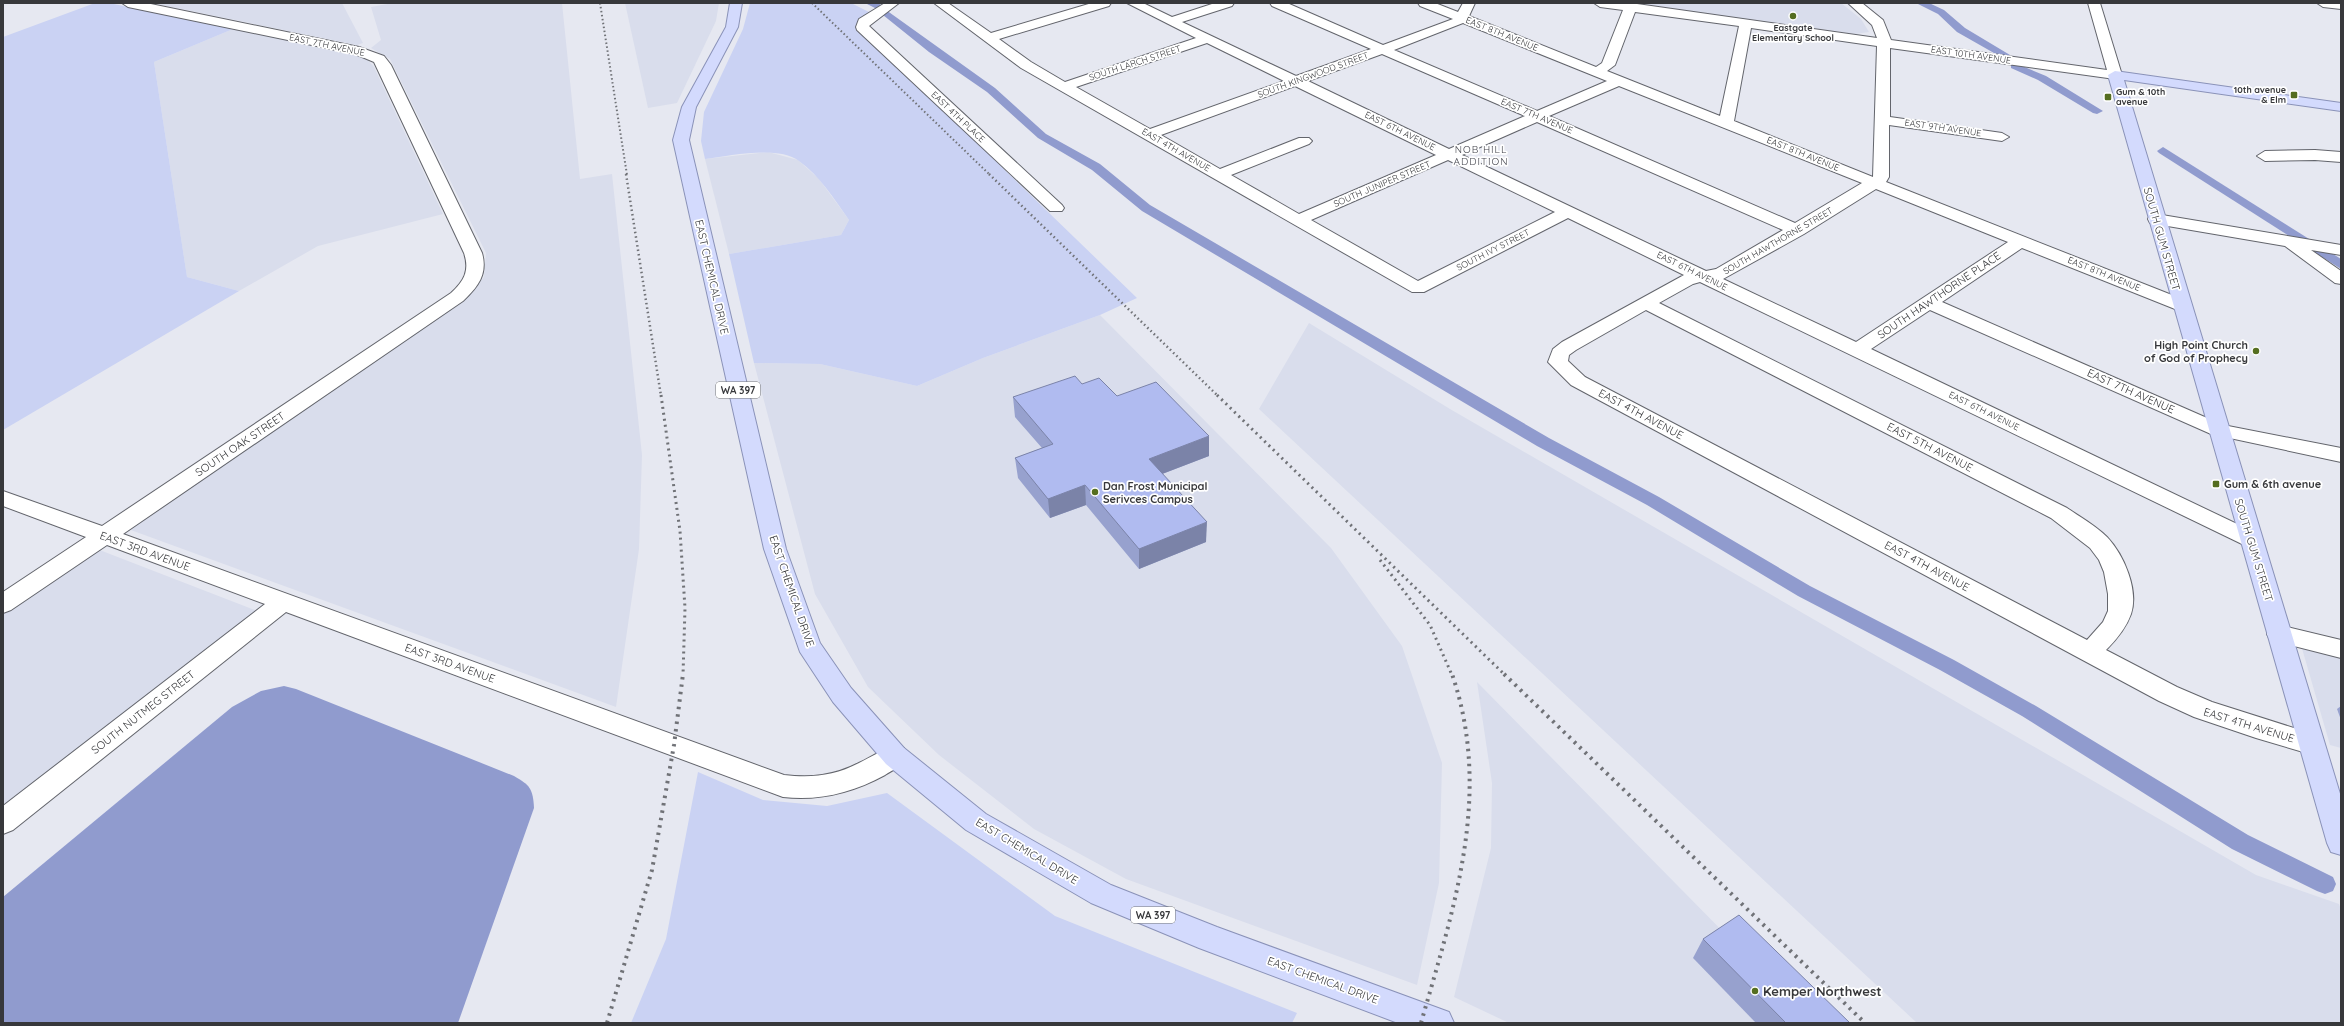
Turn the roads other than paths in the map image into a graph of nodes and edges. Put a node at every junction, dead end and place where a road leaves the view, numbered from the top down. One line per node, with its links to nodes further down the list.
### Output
1 (128, 3): 52 (street, EAST 7TH AVENUE)
2 (736, 3): 70 (main road, EAST CHEMICAL DRIVE / WA 397)
3 (893, 3): 42 (street, EAST 4TH PLACE)
4 (964, 3): 16 (street)
5 (1105, 3): 21 (street)
6 (1133, 3): 19 (street, EAST 6TH AVENUE)
7 (1228, 3): 19 (street)
8 (1276, 3): 24 (street, EAST 7TH AVENUE)
9 (1424, 3): 18 (street, EAST 8TH AVENUE)
10 (1469, 3): 18 (street)
11 (1600, 3): 17 (street, EAST 10TH AVENUE)
12 (1854, 3): 23 (street)
13 (2094, 3): 26 (street, SOUTH GUM STREET)
14 (2322, 3): 15 (street)
15 (2341, 5)
16 (944, 6): 21 (street, EAST 4TH AVENUE)
17 (1630, 7): 20 (street, EAST 10TH AVENUE); 25 (street)
18 (1462, 18): 24 (street, SOUTH KINGWOOD STREET); 25 (street, EAST 8TH AVENUE)
19 (1171, 21): 22 (street, EAST 6TH AVENUE)
20 (1746, 23): 23 (street, EAST 10TH AVENUE); 33 (street)
21 (989, 38): 29 (street, EAST 4TH AVENUE)
22 (1208, 39): 27 (street, EAST 6TH AVENUE); 29 (street, SOUTH LARCH STREET)
23 (1884, 43): 26 (street, EAST 10TH AVENUE); 32 (street)
24 (1382, 49): 27 (street, SOUTH KINGWOOD STREET); 31 (street, EAST 7TH AVENUE)
25 (1597, 72): 28 (street, EAST 8TH AVENUE)
26 (2115, 75): 30 (main road, EAST 10TH AVENUE); 44 (main road, SOUTH GUM STREET)
27 (1296, 81): 34 (street, SOUTH KINGWOOD STREET); 37 (street, EAST 6TH AVENUE)
28 (1619, 81): 31 (street, SOUTH JUNIPER STREET); 33 (street, EAST 8TH AVENUE)
29 (1063, 87): 34 (street, EAST 4TH AVENUE)
30 (2341, 107)
31 (1537, 116): 37 (street, SOUTH JUNIPER STREET); 46 (street, EAST 7TH AVENUE)
32 (1883, 120): 35 (street, EAST 9TH AVENUE); 41 (street)
33 (1726, 123): 41 (street, EAST 8TH AVENUE)
34 (1148, 135): 40 (street, EAST 4TH AVENUE)
35 (2002, 137)
36 (1304, 140): 40 (street)
37 (1449, 155): 43 (street, EAST 6TH AVENUE); 45 (street, SOUTH JUNIPER STREET)
38 (2265, 156): 39 (street)
39 (2341, 158)
40 (1218, 175): 45 (street, EAST 4TH AVENUE)
41 (1876, 183): 46 (street, SOUTH HAWTHORNE STREET); 47 (street, EAST 8TH AVENUE)
42 (1056, 208)
43 (1568, 212): 50 (street, EAST 6TH AVENUE); 53 (street, SOUTH IVY STREET)
44 (2156, 219): 48 (street); 56 (main road, SOUTH GUM STREET)
45 (1298, 220): 53 (street, EAST 4TH AVENUE)
46 (1798, 230): 50 (street, SOUTH HAWTHORNE STREET)
47 (2021, 241): 55 (street, SOUTH HAWTHORNE PLACE); 56 (street, EAST 8TH AVENUE)
48 (2303, 244): 49 (street); 51 (street)
49 (2341, 250)
50 (1703, 276): 54 (street, SOUTH HAWTHORNE STREET); 57 (street, EAST 6TH AVENUE)
51 (2341, 279)
52 (472, 280): 62 (street, SOUTH OAK STREET)
53 (1418, 288)
54 (1645, 302): 58 (street, SOUTH HAWTHORNE STREET); 68 (street, EAST 5TH AVENUE)
55 (1928, 302): 57 (street, SOUTH HAWTHORNE PLACE); 59 (street, EAST 7TH AVENUE)
56 (2181, 304): 59 (main road, SOUTH GUM STREET)
57 (1857, 350): 63 (street, EAST 6TH AVENUE)
58 (1558, 362): 68 (street, EAST 4TH AVENUE)
59 (2218, 430): 60 (street, EAST 7TH AVENUE); 63 (main road, SOUTH GUM STREET)
60 (2341, 455)
61 (3, 498): 62 (street, EAST 3RD AVENUE)
62 (104, 536): 64 (street, EAST 3RD AVENUE); 65 (street, SOUTH OAK STREET)
63 (2250, 539): 66 (main road, SOUTH GUM STREET)
64 (283, 602): 70 (street, EAST 3RD AVENUE); 71 (street, SOUTH NUTMEG STREET)
65 (3, 604)
66 (2279, 634): 67 (street); 69 (main road, SOUTH GUM STREET)
67 (2341, 649)
68 (2090, 652): 69 (street, EAST 4TH AVENUE)
69 (2310, 743): 72 (main road, SOUTH GUM STREET)
70 (895, 756): 73 (main road, EAST CHEMICAL DRIVE / WA 397)
71 (3, 822)
72 (2341, 843)
73 (1438, 1023)

